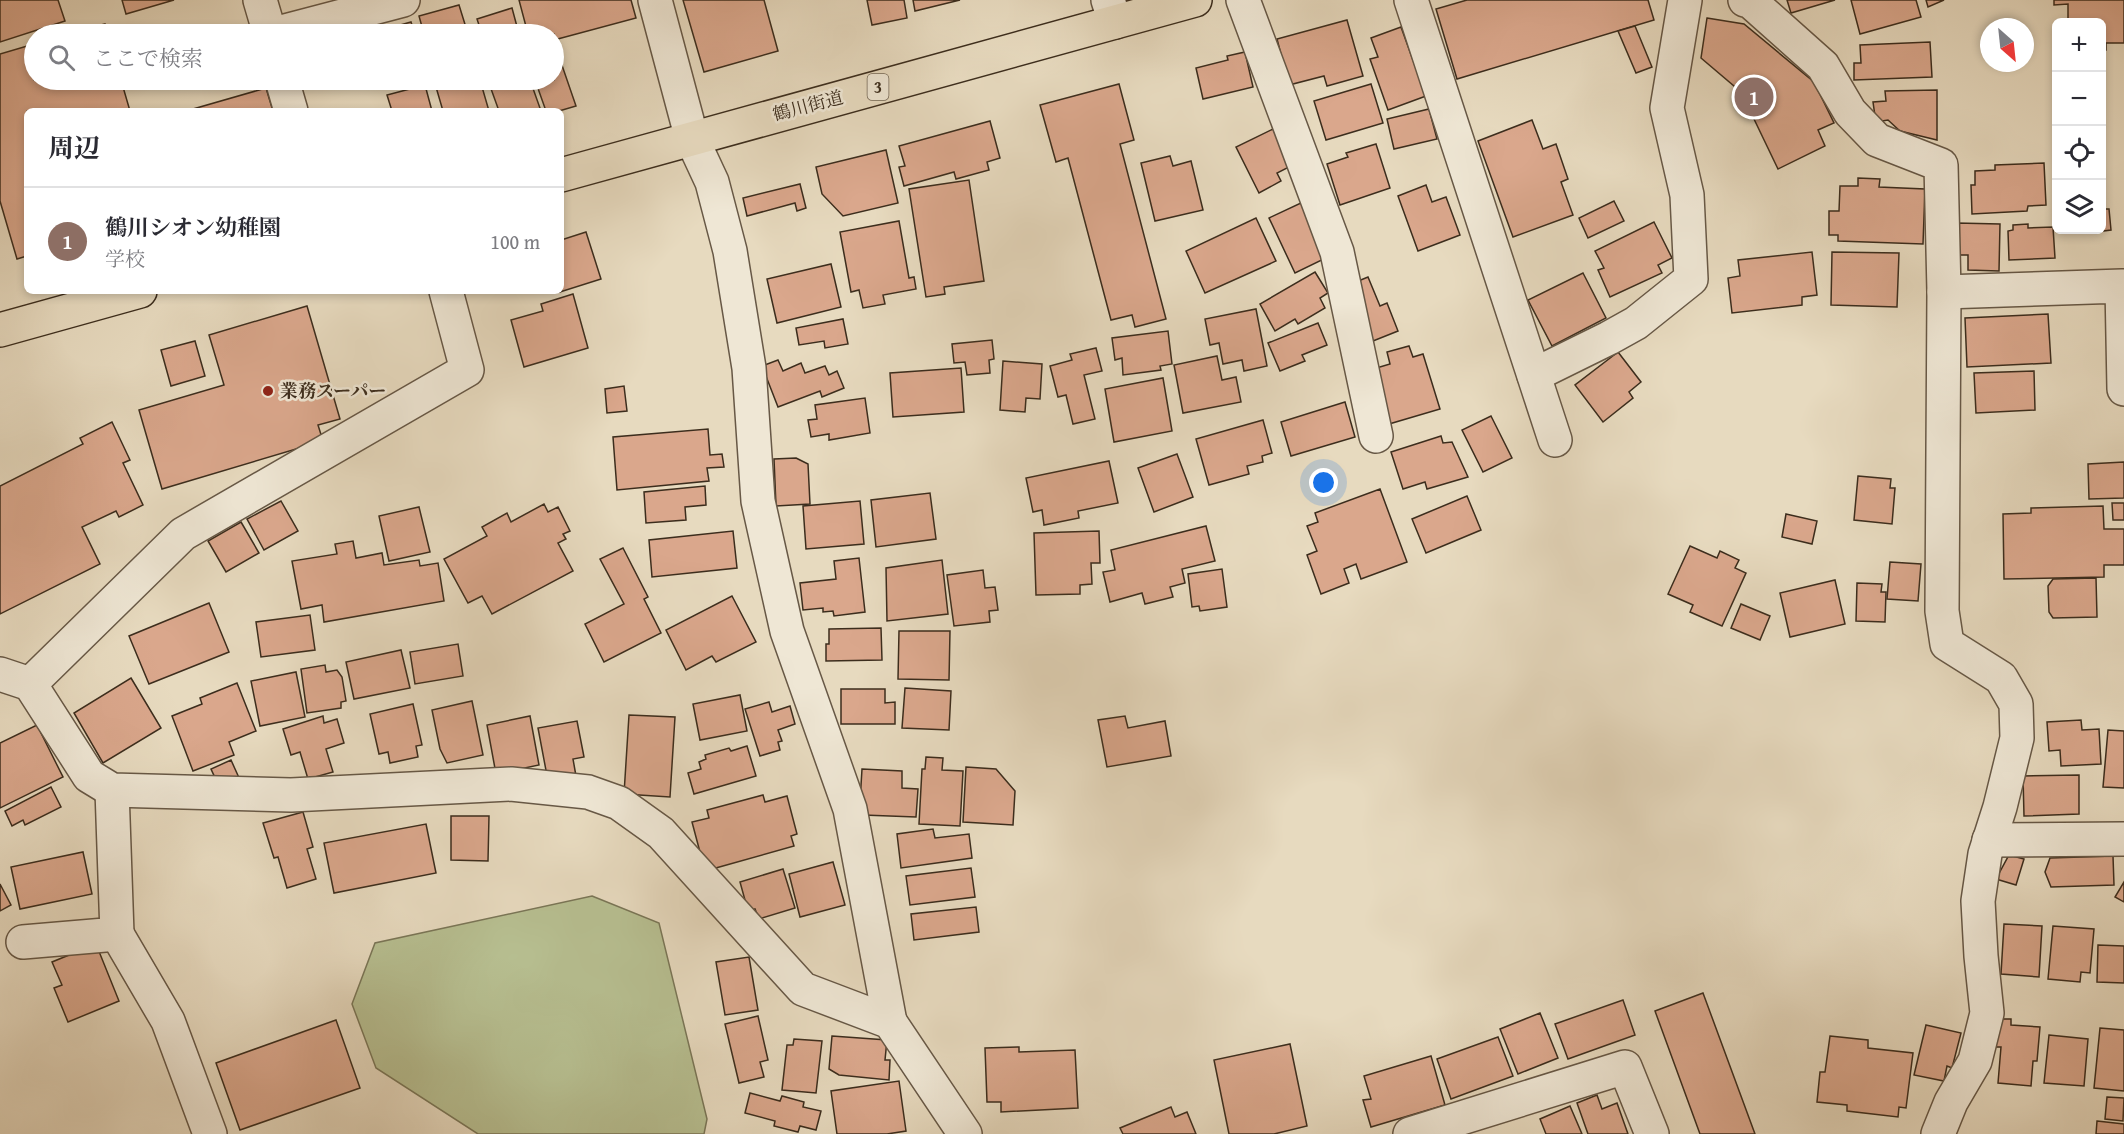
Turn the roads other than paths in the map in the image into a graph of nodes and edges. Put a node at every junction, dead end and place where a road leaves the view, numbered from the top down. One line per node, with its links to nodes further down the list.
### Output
1 (260, 0): 10 (street)
2 (403, 0): 11 (street)
3 (655, 0): 14 (street)
4 (1195, 0): 9 (main road, 鶴川街道 / 3)
5 (1243, 0): 22 (street)
6 (1411, 0): 20 (street)
7 (1685, 0): 20 (street)
8 (1745, 0): 16 (street)
9 (1111, 11): 14 (main road, 鶴川街道 / 3)
10 (267, 24)
11 (312, 24)
12 (285, 90): 13 (street)
13 (290, 108)
14 (692, 138): 15 (main road, 鶴川街道 / 3); 30 (street)
15 (564, 174)
16 (1944, 292): 21 (street); 27 (street)
17 (129, 294): 19 (main road)
18 (447, 294): 24 (street)
19 (0, 330)
20 (1534, 375): 23 (street)
21 (2124, 389)
22 (1376, 436)
23 (1555, 440)
24 (15, 679): 25 (street)
25 (112, 790): 28 (street); 30 (street)
26 (2124, 839): 27 (street)
27 (1989, 840): 35 (street)
28 (117, 934): 29 (street); 32 (street)
29 (23, 942)
30 (890, 1022): 31 (street)
31 (961, 1128)
32 (210, 1134)
33 (1410, 1134): 34 (street)
34 (1652, 1134)
35 (1938, 1134)

